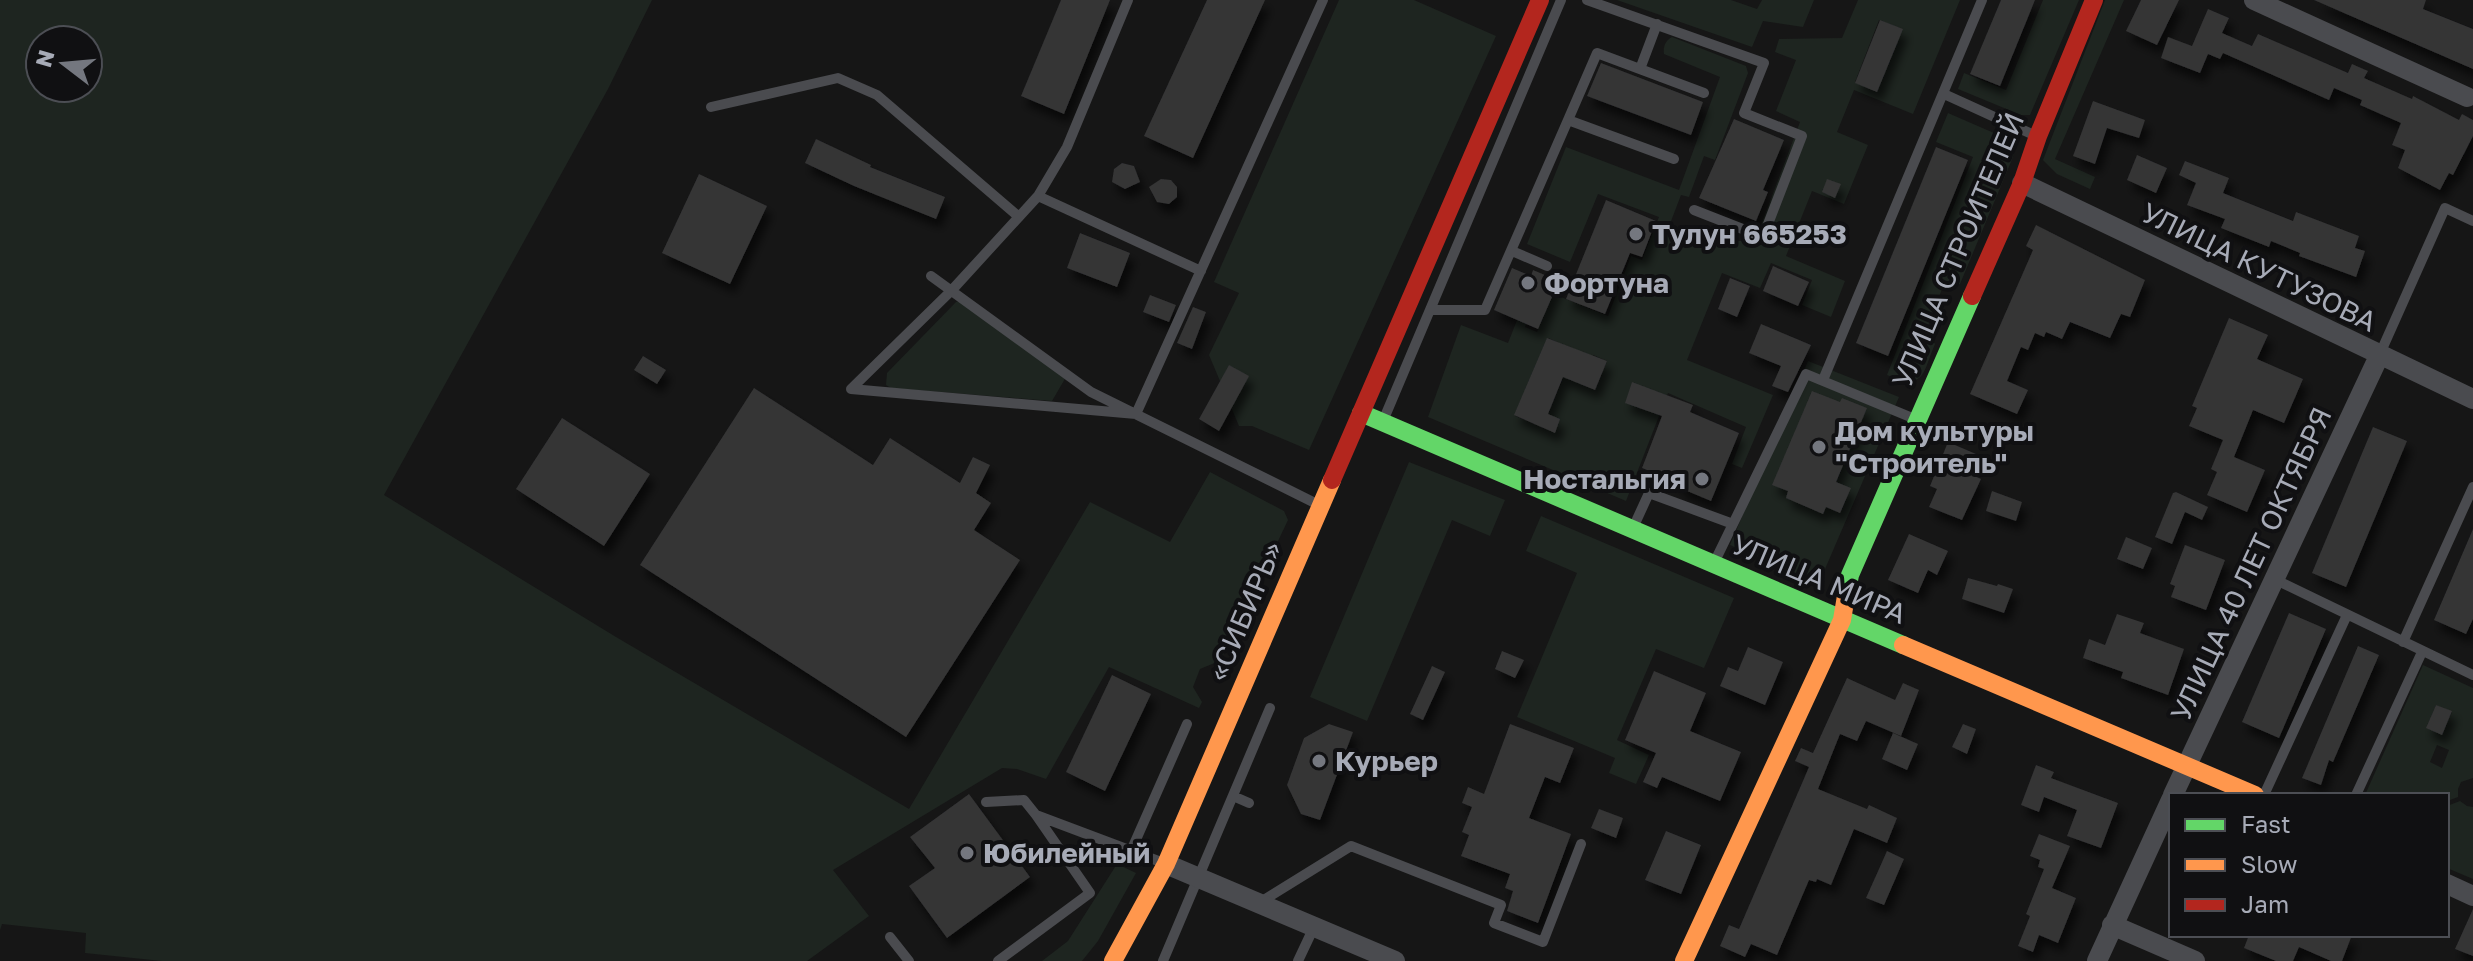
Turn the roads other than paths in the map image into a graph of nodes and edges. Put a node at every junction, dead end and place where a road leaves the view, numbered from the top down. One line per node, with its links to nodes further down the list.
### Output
1 (1128, 0): 19 (lane)
2 (1323, 0): 25 (lane)
3 (1540, 0): 32 (main road, «СИБИРЬ»)
4 (1561, 0): 28 (lane)
5 (1587, 0): 9 (lane)
6 (1982, 0): 12 (lane)
7 (2094, 0): 16 (main road, УЛИЦА СТРОИТЕЛЕЙ)
8 (2254, 0): 13 (street)
9 (1657, 24): 10 (lane); 20 (lane)
10 (1640, 69): 11 (lane); 15 (lane)
11 (1704, 93)
12 (1944, 94): 16 (lane); 30 (lane)
13 (2467, 97)
14 (711, 107): 21 (lane)
15 (1568, 120): 17 (lane); 23 (lane)
16 (2038, 136): 18 (main road, УЛИЦА СТРОИТЕЛЕЙ)
17 (1674, 159)
18 (2022, 183): 29 (street, УЛИЦА КУТУЗОВА); 34 (main road, УЛИЦА СТРОИТЕЛЕЙ)
19 (1038, 196): 21 (lane); 25 (lane)
20 (1694, 210)
21 (1019, 217): 27 (lane)
22 (2473, 221): 29 (lane)
23 (1512, 251): 24 (lane); 28 (lane)
24 (1547, 266)
25 (1201, 271): 33 (lane)
26 (931, 276): 27 (lane)
27 (952, 290): 33 (lane); 33 (lane)
28 (1430, 310): 35 (lane)
29 (2379, 356): 31 (street, УЛИЦА КУТУЗОВА); 41 (street, УЛИЦА 40 ЛЕТ ОКТЯБРЯ)
30 (1823, 380): 34 (lane); 38 (lane)
31 (2473, 399)
32 (1361, 413): 35 (main road, УЛИЦА МИРА); 37 (main road, «СИБИРЬ»)
33 (1136, 414): 37 (lane)
34 (1916, 420): 43 (main road, УЛИЦА СТРОИТЕЛЕЙ)
35 (1382, 423): 39 (main road, УЛИЦА МИРА)
36 (2473, 487): 44 (lane)
37 (1320, 506): 61 (main road, «СИБИРЬ»)
38 (1733, 524): 39 (lane); 40 (lane)
39 (1632, 530): 40 (main road, УЛИЦА МИРА)
40 (1714, 564): 43 (main road, УЛИЦА МИРА)
41 (2276, 580): 42 (lane); 49 (street, УЛИЦА 40 ЛЕТ ОКТЯБРЯ)
42 (2347, 615): 44 (lane); 52 (lane)
43 (1842, 620): 49 (main road, УЛИЦА МИРА); 75 (main road, УЛИЦА СТРОИТЕЛЕЙ)
44 (2403, 642): 45 (lane)
45 (2422, 652): 46 (lane); 53 (lane)
46 (2473, 675)
47 (1270, 708): 54 (lane)
48 (1187, 724): 60 (lane)
49 (2188, 765): 50 (street, УЛИЦА 40 ЛЕТ ОКТЯБРЯ); 51 (main road, УЛИЦА МИРА)
50 (2174, 793)
51 (2251, 793)
52 (2265, 793)
53 (2357, 793)
54 (1233, 796): 56 (lane); 62 (lane)
55 (986, 802): 58 (lane)
56 (1249, 803)
57 (2169, 804): 66 (street, УЛИЦА 40 ЛЕТ ОКТЯБРЯ)
58 (1036, 815): 60 (lane); 70 (lane)
59 (1581, 844): 65 (lane)
60 (1131, 851): 61 (lane)
61 (1166, 864): 62 (street); 71 (main road, «СИБИРЬ»)
62 (1198, 878): 65 (street); 72 (lane)
63 (2449, 885): 64 (street)
64 (2473, 896)
65 (1258, 903): 67 (street)
66 (2112, 925): 76 (street, УЛИЦА 40 ЛЕТ ОКТЯБРЯ); 77 (street)
67 (1314, 927): 73 (lane); 74 (street)
68 (890, 937): 69 (lane)
69 (909, 961)
70 (998, 961)
71 (1113, 961)
72 (1163, 961)
73 (1298, 961)
74 (1395, 961)
75 (1684, 961)
76 (2097, 961)
77 (2195, 961)

